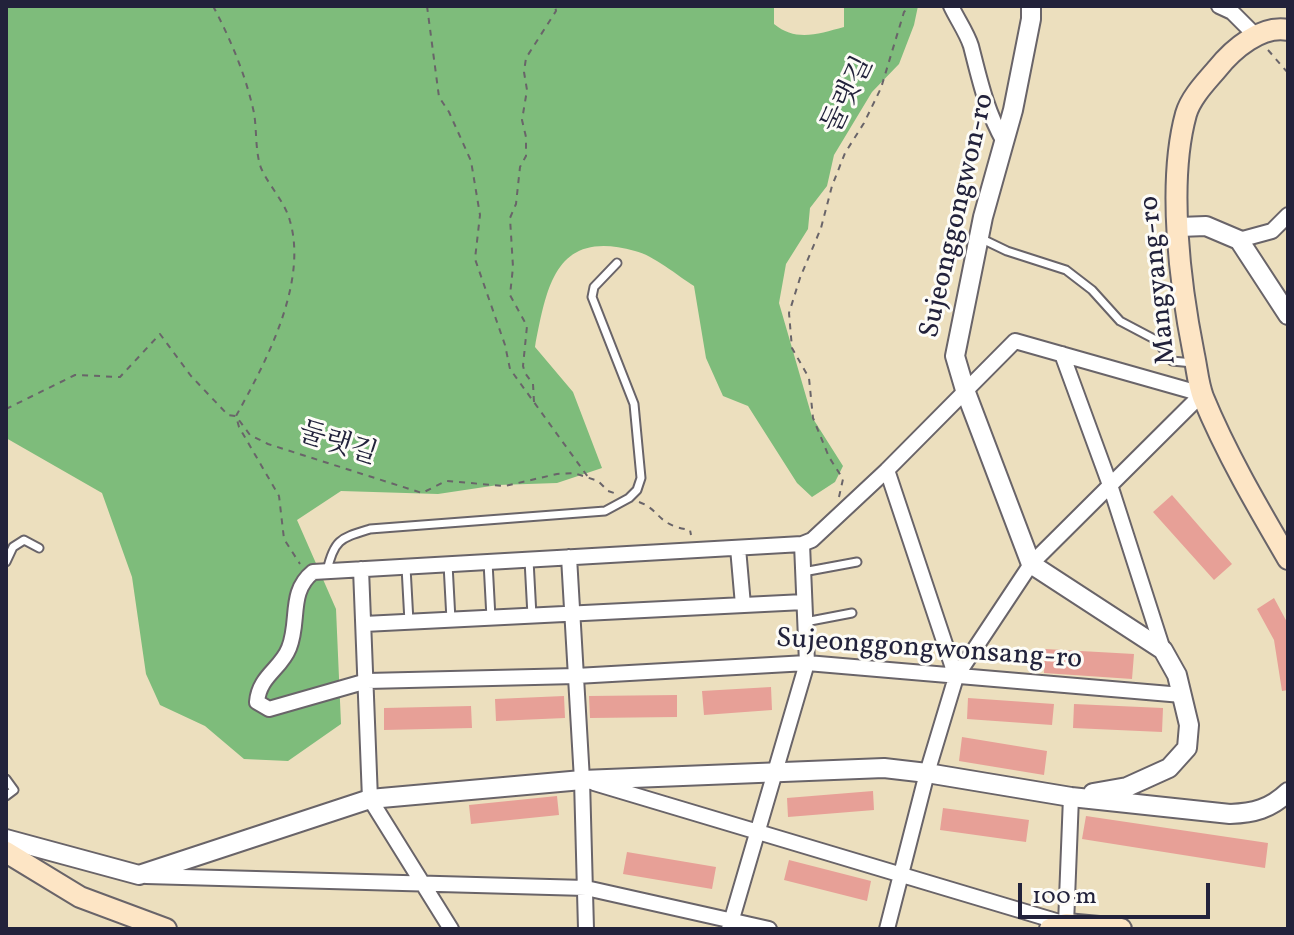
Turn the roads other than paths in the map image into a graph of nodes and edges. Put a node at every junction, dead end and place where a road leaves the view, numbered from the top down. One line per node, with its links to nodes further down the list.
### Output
1 (951, 6): 6 (street)
2 (1031, 6): 6 (street, Sujeonggongwon-ro)
3 (1219, 6): 5 (street)
4 (1288, 30): 5 (main road, Mangyang-ro)
5 (1256, 36): 8 (main road, Mangyang-ro)
6 (1004, 142): 9 (street, Sujeonggongwon-ro)
7 (1288, 215): 10 (street)
8 (1179, 227): 10 (street); 14 (main road, Mangyang-ro)
9 (979, 237): 14 (lane); 15 (street, Sujeonggongwon-ro)
10 (1239, 240): 12 (street)
11 (617, 263): 32 (lane)
12 (1288, 315)
13 (1062, 354): 15 (street); 16 (street); 18 (street)
14 (1196, 363): 16 (main road, Mangyang-ro)
15 (965, 390): 17 (street); 29 (street, Sujeonggongwon-ro)
16 (1202, 394): 18 (street); 23 (main road, Mangyang-ro)
17 (887, 470): 19 (street); 47 (street)
18 (1110, 485): 29 (street); 44 (street)
19 (802, 544): 21 (street); 33 (street)
20 (39, 548): 25 (lane)
21 (738, 548): 22 (street); 35 (street, Sujeonggongwonsang-ro)
22 (569, 557): 24 (street); 37 (street)
23 (1288, 559)
24 (529, 560): 26 (street); 38 (lane)
25 (6, 562)
26 (488, 562): 28 (street); 39 (lane)
27 (857, 562): 33 (lane)
28 (448, 564): 30 (street); 40 (lane)
29 (1031, 564): 44 (street); 47 (street)
30 (406, 567): 31 (street); 41 (lane)
31 (361, 569): 32 (street); 43 (street)
32 (327, 571): 48 (street, Sujeonggongwonsang-ro)
33 (803, 572): 34 (street)
34 (804, 602): 35 (street); 42 (street)
35 (743, 605): 37 (street)
36 (852, 613): 42 (lane)
37 (573, 614): 38 (street); 46 (street)
38 (532, 616): 39 (street)
39 (491, 618): 40 (street)
40 (451, 620): 41 (street)
41 (409, 622): 43 (street)
42 (805, 622): 45 (street)
43 (364, 624): 48 (street)
44 (1163, 650): 49 (street)
45 (807, 663): 46 (street, Sujeonggongwonsang-ro); 47 (street, Sujeonggongwonsang-ro); 50 (street)
46 (576, 676): 48 (street, Sujeonggongwonsang-ro); 53 (street)
47 (956, 677): 49 (street, Sujeonggongwonsang-ro); 51 (street)
48 (367, 681): 57 (street)
49 (1182, 695): 56 (street)
50 (775, 772): 51 (street); 53 (street); 58 (street)
51 (927, 773): 56 (street); 62 (street)
52 (6, 779): 55 (lane)
53 (582, 780): 57 (street); 58 (street); 64 (street)
54 (1288, 792): 56 (street)
55 (6, 796)
56 (1071, 797): 66 (street)
57 (370, 799): 61 (street); 63 (street)
58 (757, 833): 62 (street); 65 (street)
59 (6, 839): 61 (street)
60 (6, 852): 67 (main road)
61 (139, 875): 63 (street)
62 (902, 876): 66 (street); 71 (street)
63 (421, 883): 64 (street); 68 (street)
64 (586, 888): 65 (street); 69 (street)
65 (730, 925): 70 (street)
66 (1058, 926): 72 (main road)
67 (166, 929)
68 (451, 929)
69 (586, 929)
70 (769, 929)
71 (887, 929)
72 (1121, 929)

